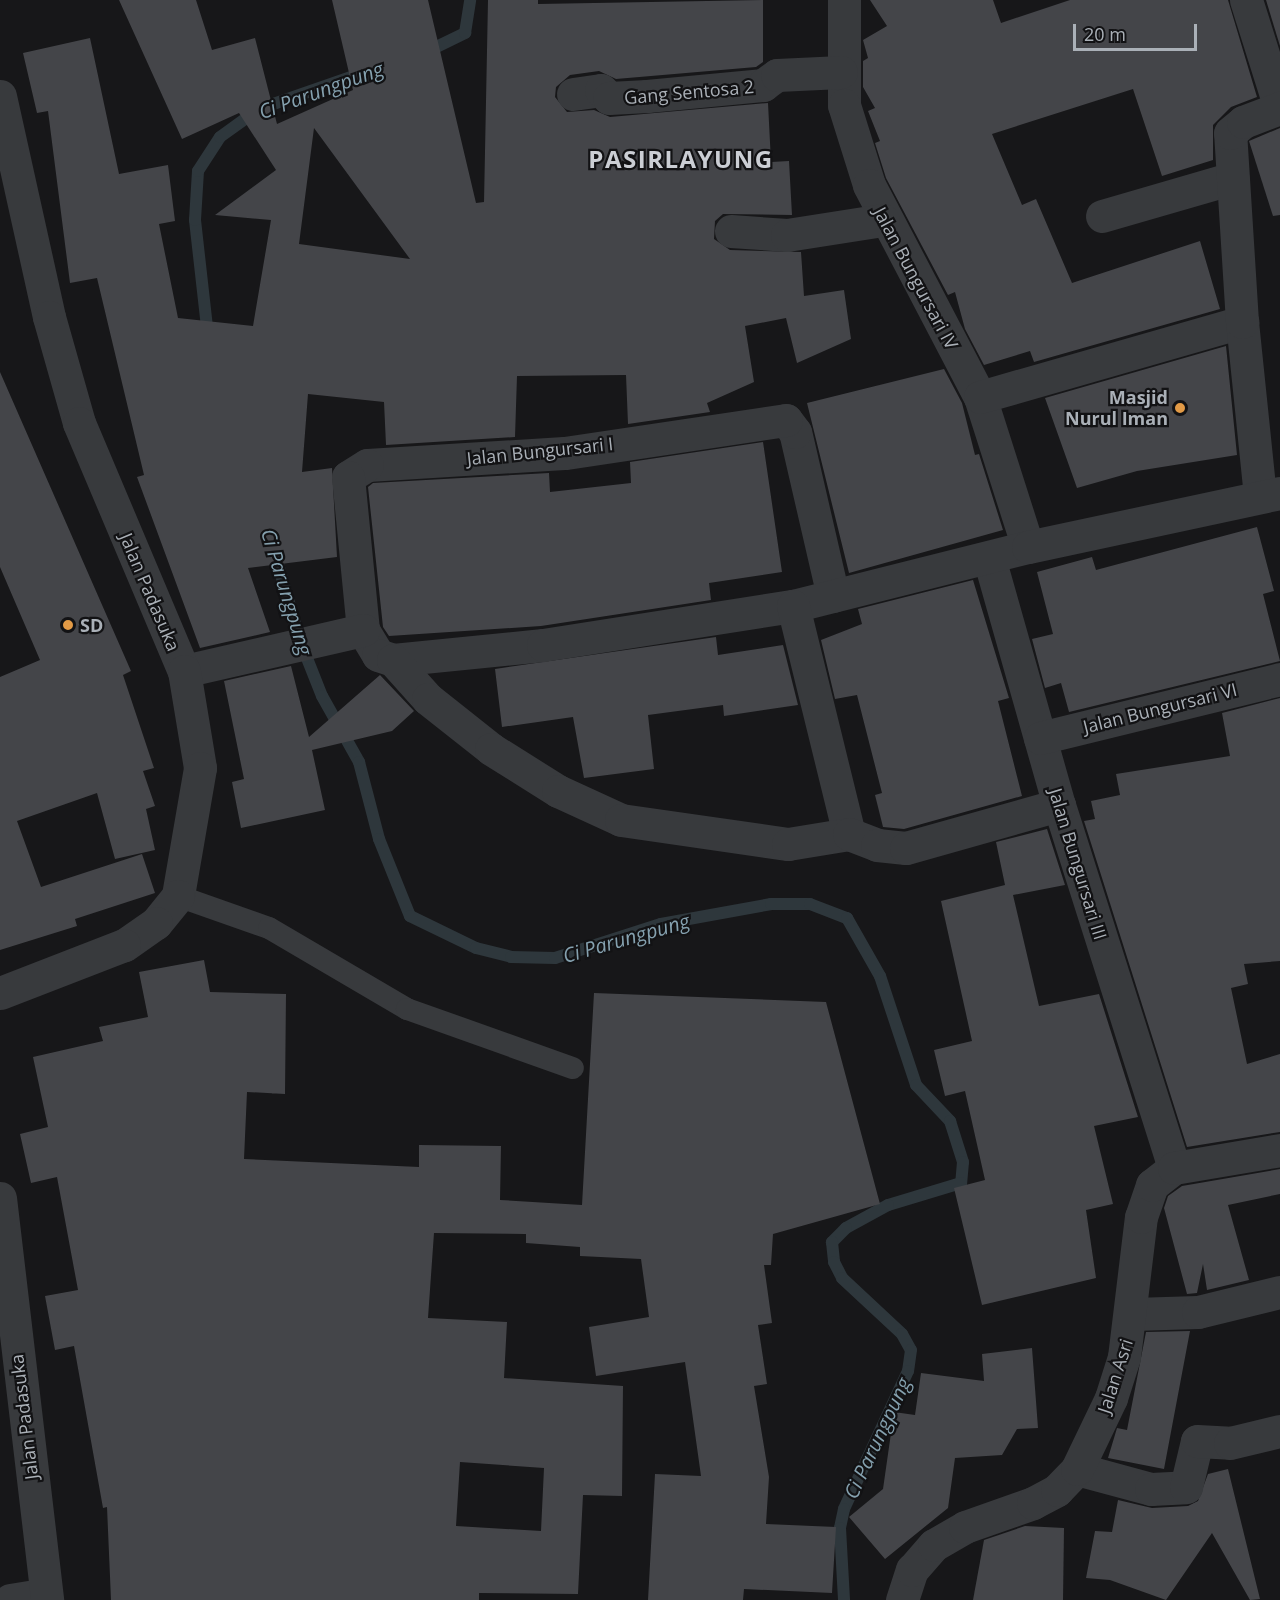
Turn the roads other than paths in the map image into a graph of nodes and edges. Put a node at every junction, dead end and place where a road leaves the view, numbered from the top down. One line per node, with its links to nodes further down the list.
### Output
1 (844, 0): 3 (street, Jalan Bungursari IV)
2 (1245, 0): 6 (street)
3 (841, 72): 4 (street, Gang Sentosa 2); 9 (street, Jalan Bungursari IV)
4 (573, 94)
5 (0, 96): 20 (street, Jalan Padasuka)
6 (1280, 108): 7 (street)
7 (1233, 178): 8 (street); 11 (street)
8 (1102, 216)
9 (883, 220): 10 (street); 12 (street, Jalan Bungursari IV)
10 (731, 231)
11 (1242, 322): 12 (street); 13 (street)
12 (980, 397): 14 (street, Jalan Bungursari IV)
13 (1270, 494): 14 (street)
14 (1028, 547): 15 (street)
15 (989, 558): 16 (street); 22 (street, Jalan Bungursari III)
16 (833, 596): 17 (street); 18 (street, Jalan Bungursari I)
17 (793, 606): 19 (street); 24 (street)
18 (363, 630): 19 (street, Jalan Bungursari I); 20 (street)
19 (393, 660): 24 (street, Jalan Bungursari I)
20 (184, 671): 25 (street, Jalan Padasuka)
21 (1280, 679): 22 (street, Jalan Bungursari VI)
22 (1040, 738): 23 (street, Jalan Bungursari III)
23 (1059, 805): 24 (street); 29 (street, Jalan Bungursari III)
24 (849, 834)
25 (178, 896): 26 (street, Jalan Padasuka); 27 (lane)
26 (0, 993)
27 (573, 1068)
28 (1280, 1150): 29 (street)
29 (1174, 1168): 33 (street, Jalan Asri)
30 (0, 1198): 31 (street, Jalan Padasuka)
31 (4, 1266): 36 (street, Jalan Padasuka)
32 (1280, 1292): 33 (street)
33 (1133, 1314): 35 (street, Jalan Asri)
34 (1280, 1431): 35 (street)
35 (1077, 1469): 38 (street, Jalan Asri)
36 (46, 1597): 37 (street)
37 (10, 1600)
38 (902, 1600)

